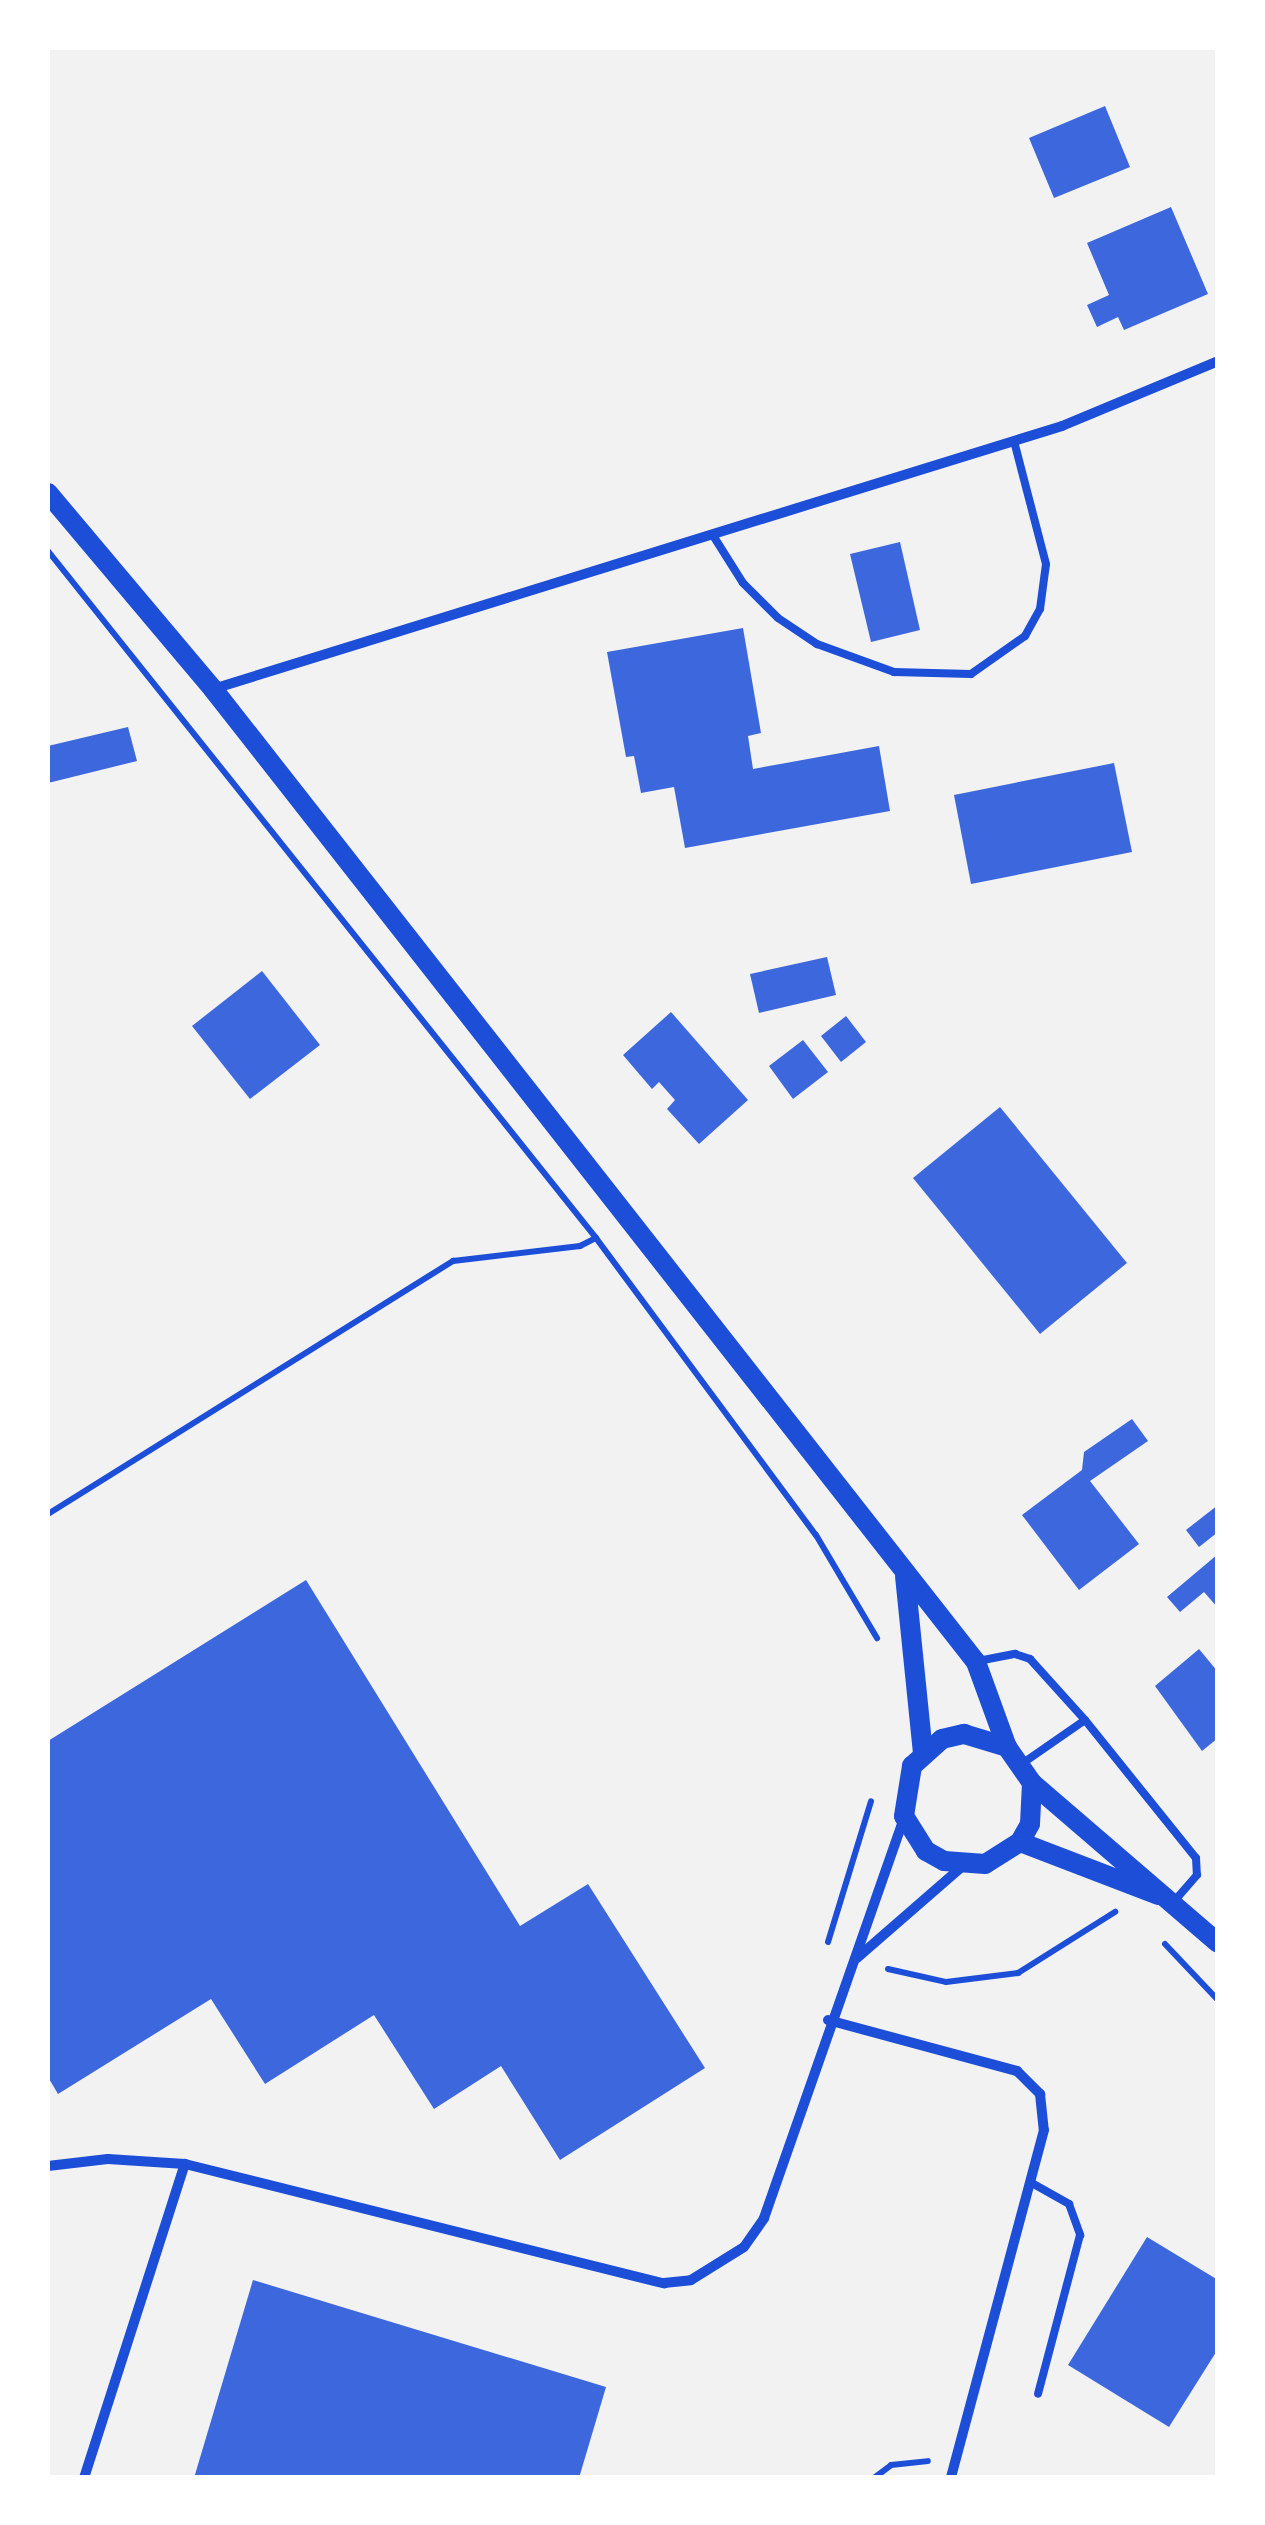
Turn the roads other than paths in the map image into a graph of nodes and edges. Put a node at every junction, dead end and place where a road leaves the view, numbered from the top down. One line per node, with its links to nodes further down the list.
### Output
1 (1218, 361): 2 (street)
2 (1014, 441): 4 (street); 4 (lane)
3 (48, 493): 5 (main road)
4 (714, 537): 5 (street)
5 (212, 689): 6 (main road)
6 (905, 1574): 7 (main road); 10 (main road)
7 (976, 1662): 8 (lane); 9 (main road)
8 (1085, 1720): 11 (lane); 16 (lane)
9 (1007, 1746): 10 (main road); 11 (main road)
10 (923, 1752): 13 (main road)
11 (1023, 1763): 12 (main road)
12 (1032, 1783): 14 (main road); 16 (main road)
13 (904, 1816): 15 (main road); 18 (street)
14 (1020, 1842): 15 (main road); 16 (main road)
15 (964, 1865): 18 (street)
16 (1174, 1901): 17 (main road)
17 (1218, 1944)
18 (856, 1959): 19 (street)
19 (828, 2020): 20 (street); 22 (street)
20 (184, 2164): 21 (street); 25 (street)
21 (48, 2166)
22 (1030, 2182): 23 (lane); 24 (street)
23 (1038, 2394)
24 (952, 2472)
25 (84, 2478)

